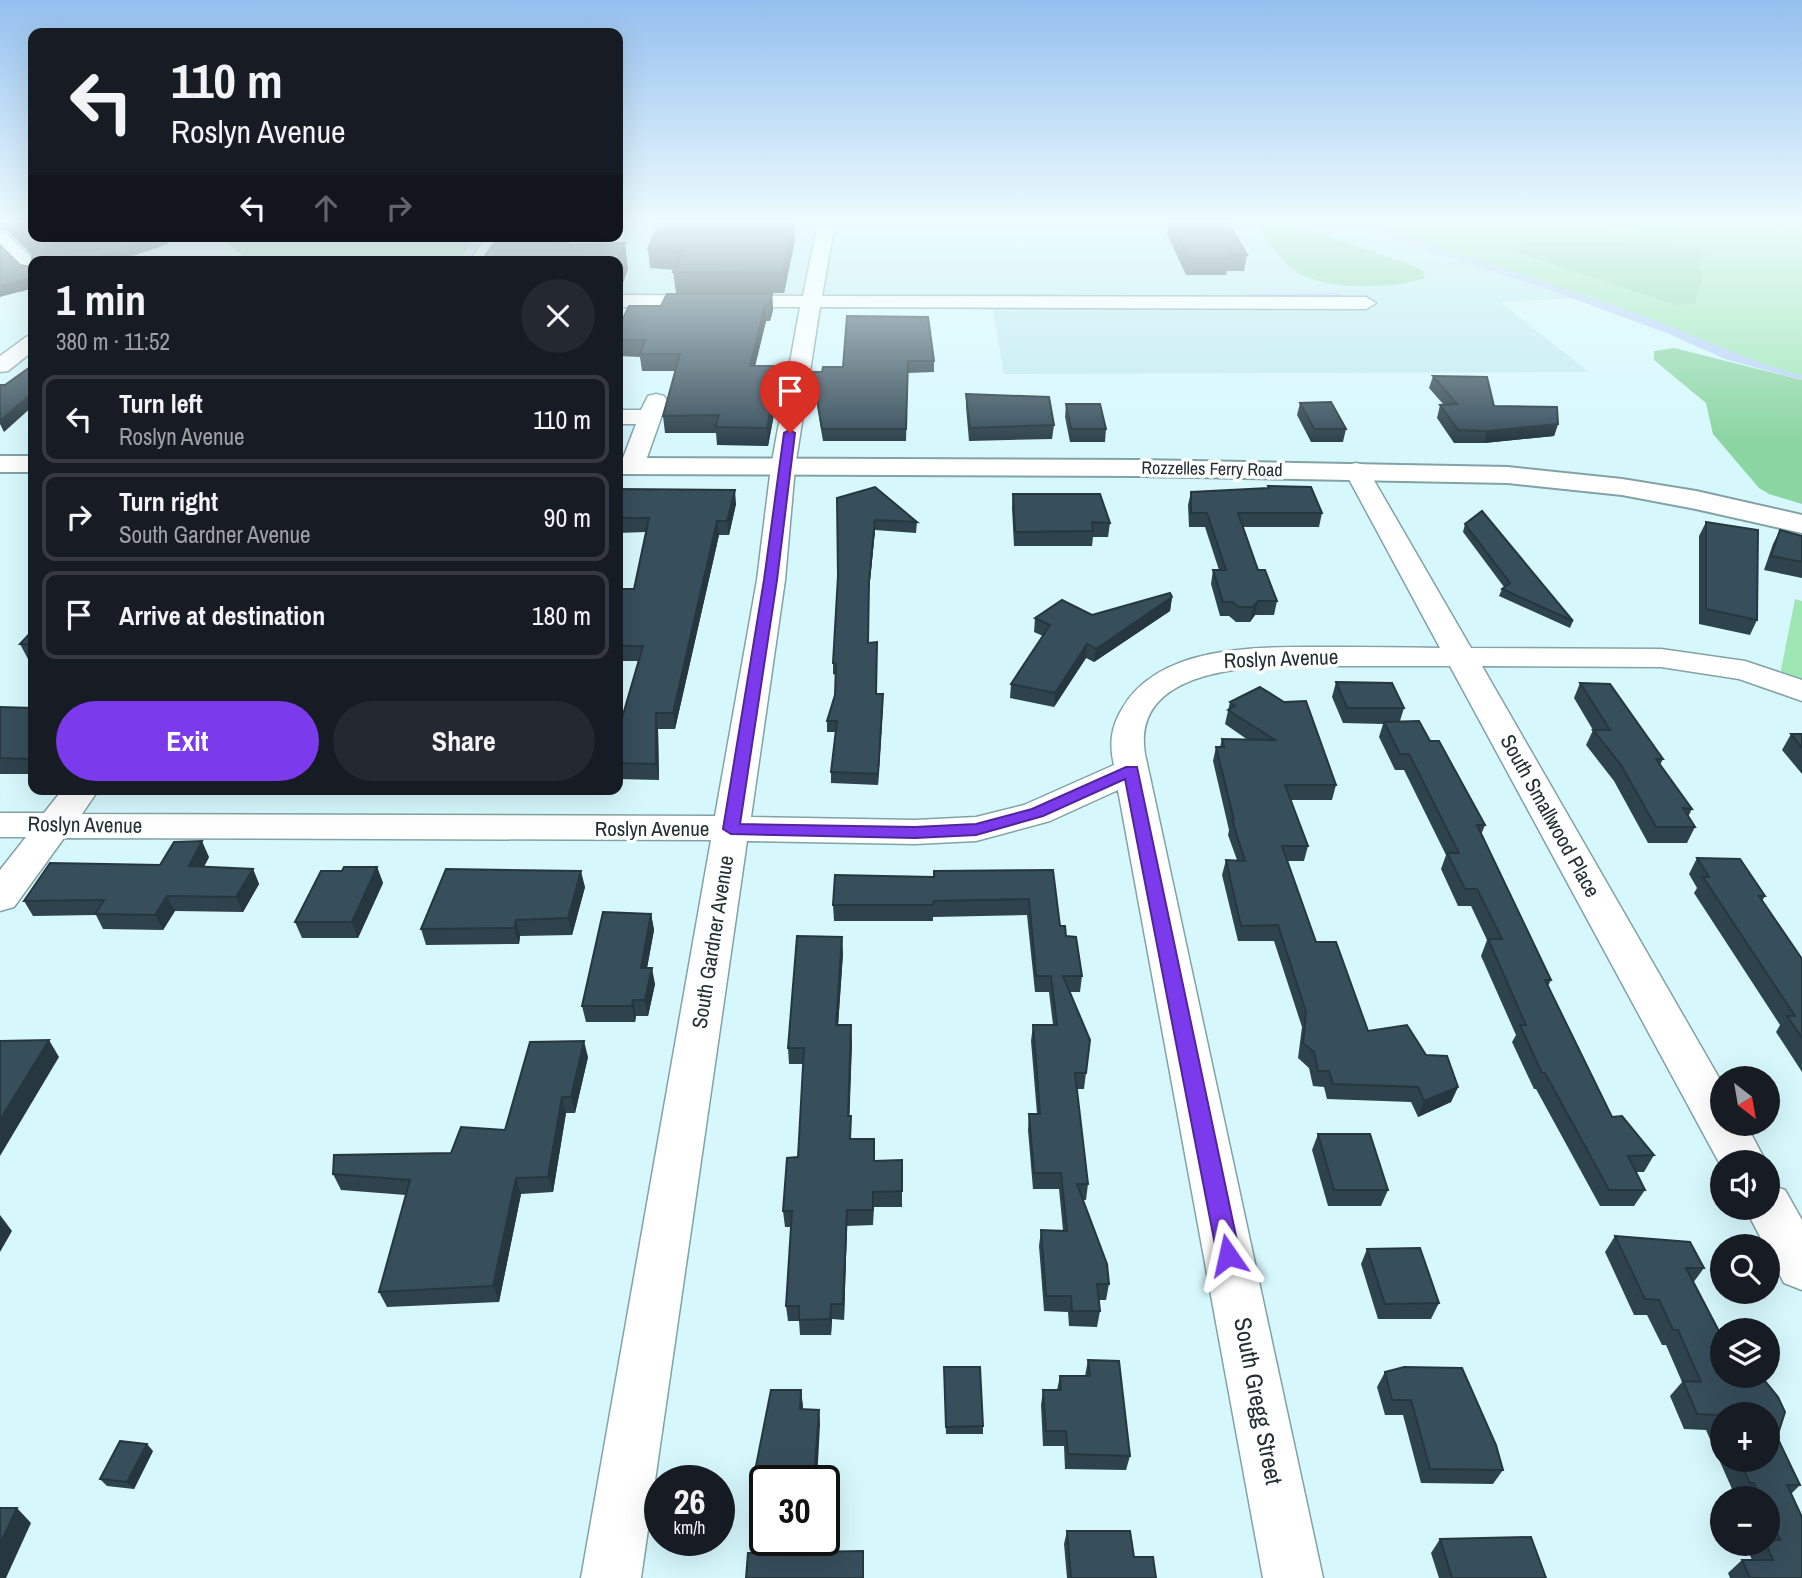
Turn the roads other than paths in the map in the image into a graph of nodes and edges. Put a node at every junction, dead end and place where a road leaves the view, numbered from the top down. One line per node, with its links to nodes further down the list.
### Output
1 (812, 296): 3 (street, South Gardner Avenue)
2 (623, 302): 3 (street)
3 (811, 302): 4 (street); 11 (street, South Gardner Avenue)
4 (1366, 303)
5 (28, 345): 6 (street)
6 (0, 366)
7 (623, 416): 10 (street)
8 (0, 464): 9 (street)
9 (28, 464)
10 (625, 466): 11 (street, Rozzelles Ferry Road)
11 (783, 467): 12 (street, Rozzelles Ferry Road); 20 (street, South Gardner Avenue)
12 (1356, 470): 13 (street, Rozzelles Ferry Road); 14 (street, South Smallwood Place)
13 (1802, 524)
14 (1461, 657): 15 (street, Roslyn Avenue); 16 (street, Roslyn Avenue); 22 (street, South Smallwood Place)
15 (1802, 691)
16 (1132, 770): 20 (street, Roslyn Avenue); 26 (street, South Gregg Street)
17 (78, 795): 19 (street)
18 (0, 825): 19 (street, Roslyn Avenue)
19 (55, 825): 20 (street, Roslyn Avenue); 21 (street)
20 (731, 829): 25 (street, South Gardner Avenue)
21 (0, 897)
22 (1736, 1150)
23 (1776, 1220): 24 (street)
24 (1802, 1266)
25 (611, 1578)
26 (1293, 1578)

